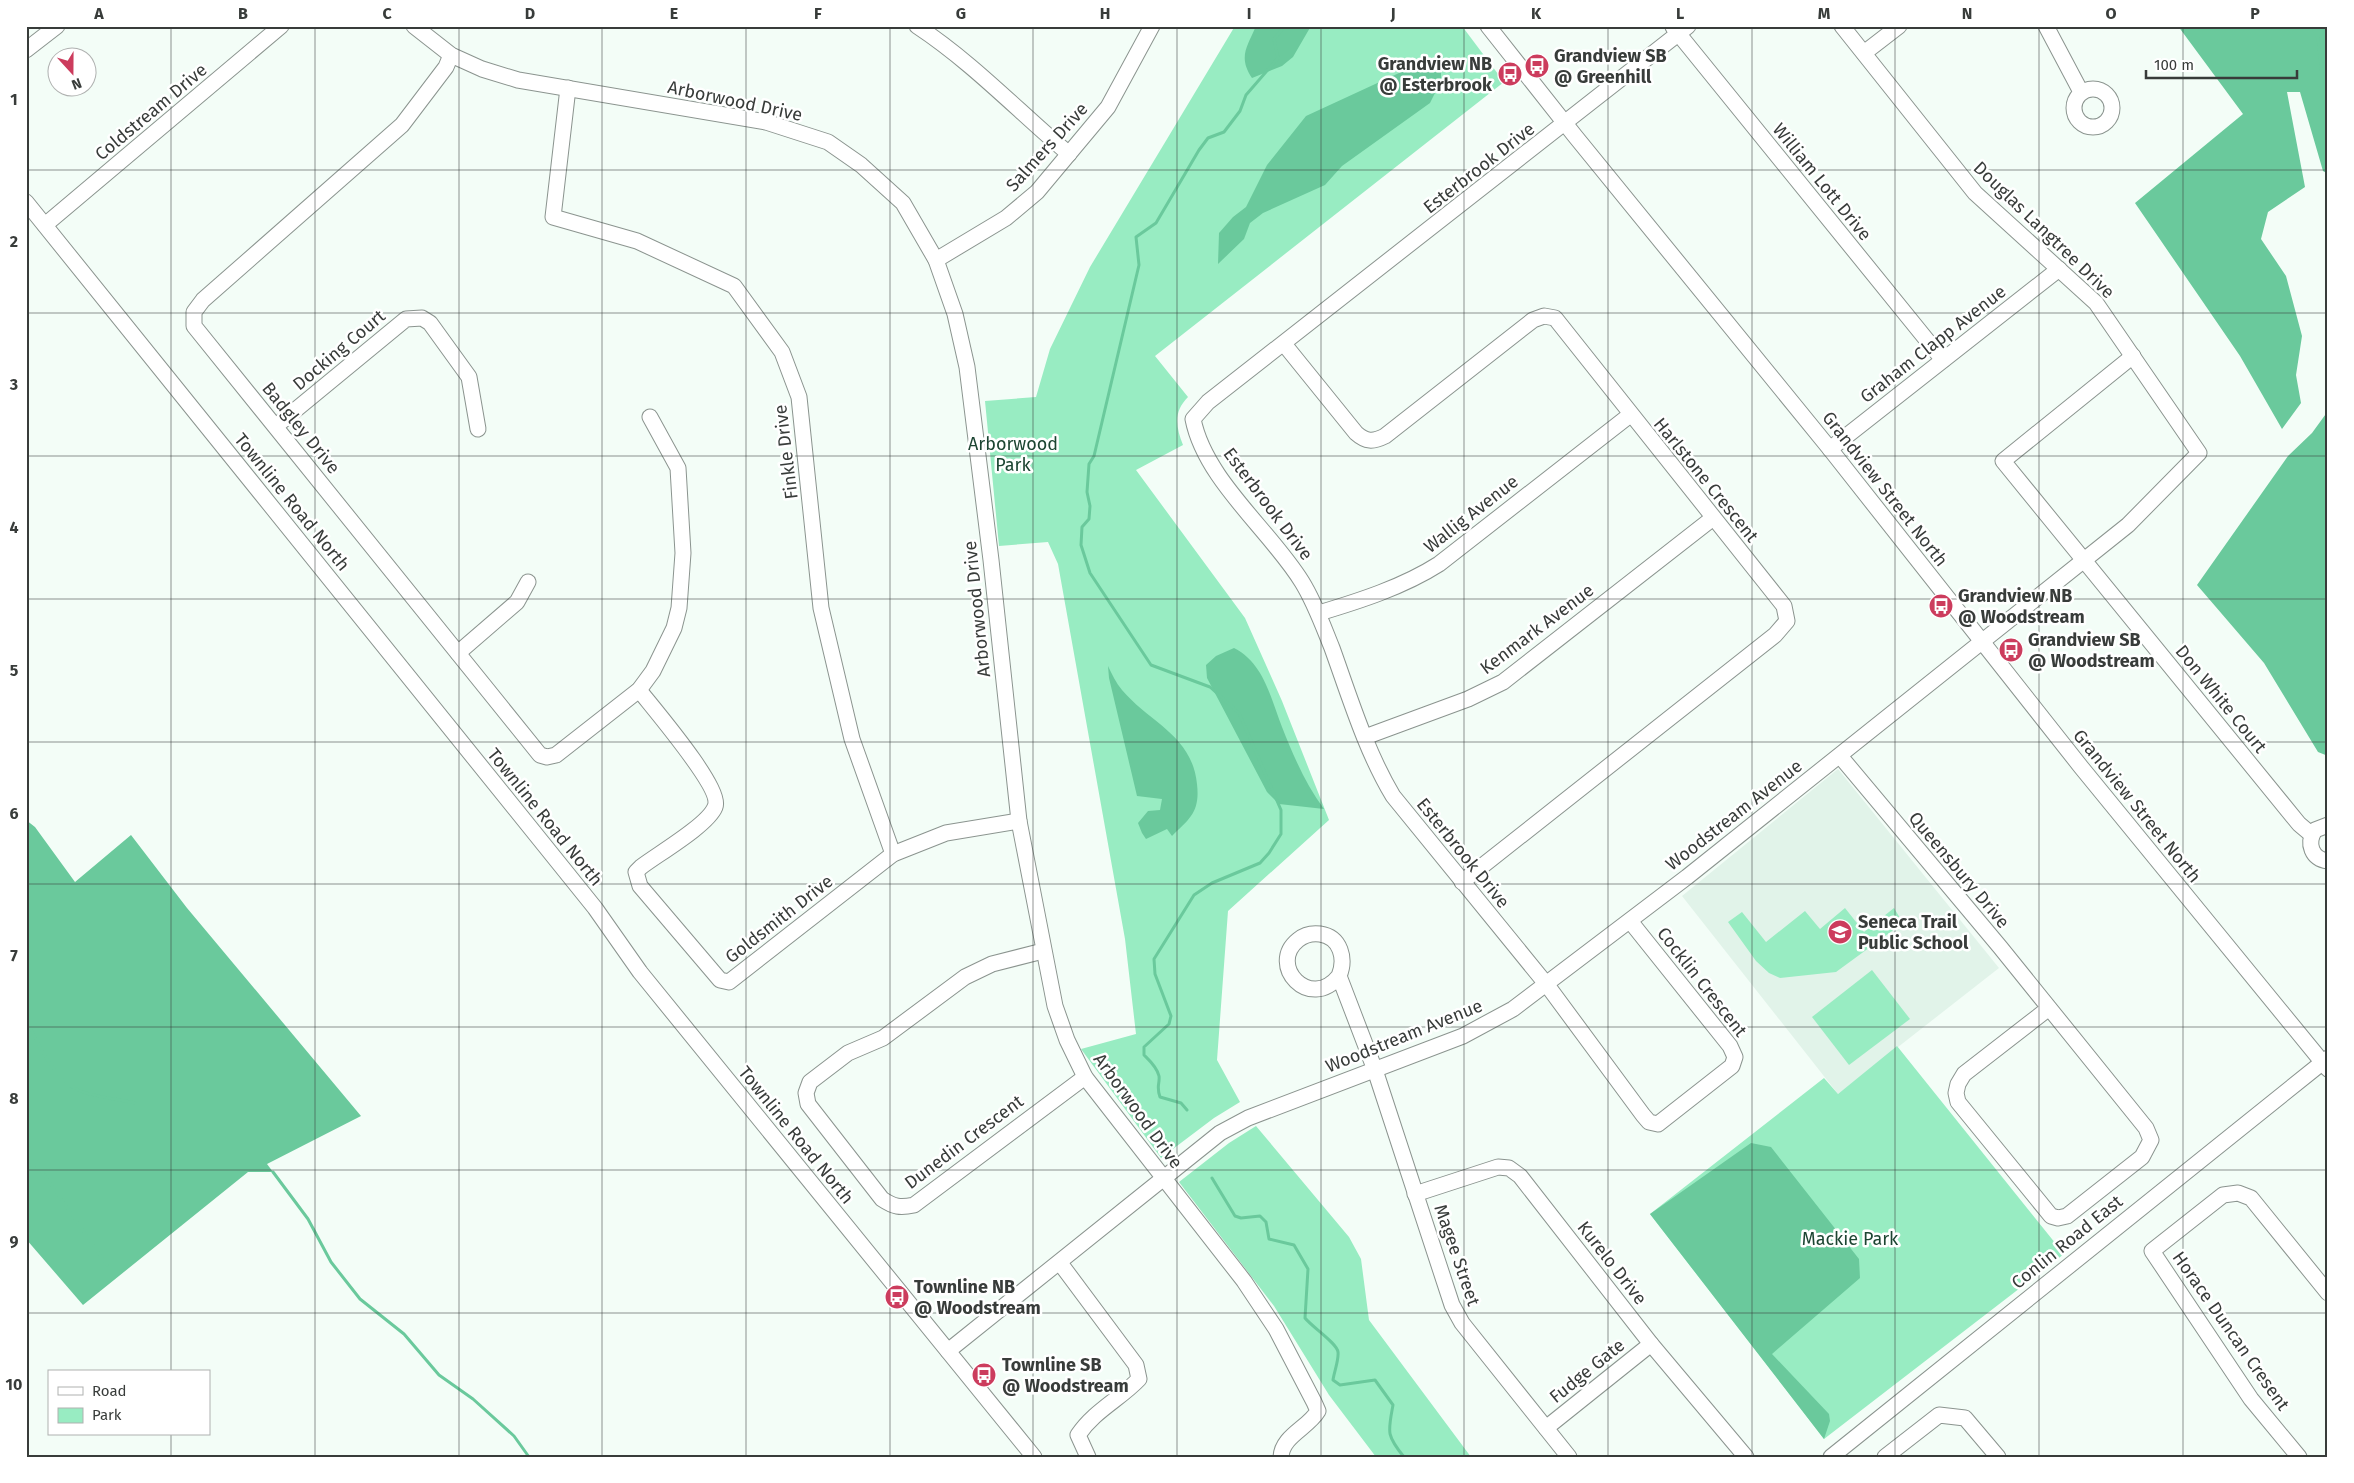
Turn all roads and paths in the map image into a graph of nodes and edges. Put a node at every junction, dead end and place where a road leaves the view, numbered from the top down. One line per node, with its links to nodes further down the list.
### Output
1 (57, 26): 11 (street)
2 (281, 26): 19 (street, Coldstream Drive)
3 (414, 26): 13 (street, Arborwood Drive)
4 (917, 26): 17 (street)
5 (1488, 26): 16 (street, Grandview Street North)
6 (1842, 26): 12 (street, Douglas Langtree Drive)
7 (1899, 26): 12 (street)
8 (2046, 26): 15 (street)
9 (1150, 27): 17 (street, Salmers Drive)
10 (1680, 29): 16 (street, Esterbrook Drive); 24 (street, William Lott Drive)
11 (26, 50)
12 (1864, 53): 21 (street, Douglas Langtree Drive)
13 (451, 55): 14 (street, Arborwood Drive); 27 (street, Badgley Drive)
14 (568, 88): 20 (street, Arborwood Drive); 42 (street, Finkle Drive)
15 (2080, 92)
16 (1565, 124): 22 (street, Esterbrook Drive); 29 (street, Grandview Street North)
17 (1069, 154): 20 (street, Salmers Drive)
18 (26, 202): 19 (street, Townline Road North)
19 (46, 226): 58 (street, Townline Road North)
20 (936, 260): 39 (street, Arborwood Drive)
21 (2059, 269): 23 (street, Douglas Langtree Drive); 24 (street, Graham Clapp Avenue)
22 (1284, 344): 25 (street, Harlstone Crescent); 33 (street, Esterbrook Drive)
23 (2133, 356): 31 (street, Douglas Langtree Drive); 31 (street, Don White Court)
24 (1943, 360): 29 (street, Graham Clapp Avenue)
25 (1630, 415): 30 (street, Harlstone Crescent); 33 (street, Wallig Avenue)
26 (650, 417): 36 (street)
27 (276, 426): 28 (street, Docking Court); 35 (street, Badgley Drive)
28 (478, 429)
29 (1830, 449): 34 (street, Grandview Street North)
30 (1713, 518): 37 (street, Kenmark Avenue); 44 (street, Harlstone Crescent)
31 (2084, 560): 34 (street, Douglas Langtree Drive); 41 (street, Don White Court)
32 (528, 582): 35 (street)
33 (1319, 613): 37 (street, Esterbrook Drive)
34 (1982, 641): 38 (street, Woodstream Avenue); 50 (street, Grandview Street North)
35 (458, 653): 36 (street, Badgley Drive)
36 (639, 690): 42 (street, Goldsmith Drive)
37 (1365, 737): 44 (street, Esterbrook Drive)
38 (1840, 756): 45 (street, Woodstream Avenue); 49 (street, Queensbury Drive)
39 (1019, 821): 42 (street, Goldsmith Drive); 46 (street, Arborwood Drive)
40 (2328, 825): 41 (street)
41 (2312, 836): 43 (street, Don White Court)
42 (894, 854)
43 (2328, 861)
44 (1462, 882): 48 (street, Esterbrook Drive)
45 (1630, 921): 48 (street, Woodstream Avenue); 48 (street, Cocklin Crescent)
46 (1044, 951): 52 (street, Arborwood Drive); 52 (street, Dunedin Crescent)
47 (1340, 976): 51 (street, Magee Street)
48 (1547, 985): 51 (street, Woodstream Avenue)
49 (2049, 1008): 49 (street, Queensbury Drive)
50 (2326, 1063): 65 (street, Conlin Road East)
51 (1375, 1070): 53 (street, Woodstream Avenue); 54 (street, Magee Street)
52 (1085, 1077): 53 (street, Arborwood Drive)
53 (1164, 1180): 55 (street, Woodstream Avenue); 62 (street, Arborwood Drive)
54 (1415, 1194): 57 (street, Kurelo Drive); 59 (street, Magee Street)
55 (1060, 1263): 58 (street, Woodstream Avenue); 61 (street)
56 (2328, 1293): 68 (street, Horace Duncan Cresent)
57 (1651, 1344): 59 (street, Fudge Gate); 64 (street, Kurelo Drive)
58 (948, 1351): 60 (street, Townline Road North)
59 (1546, 1428): 63 (street, Magee Street)
60 (1034, 1457)
61 (1088, 1457)
62 (1281, 1457)
63 (1569, 1457)
64 (1746, 1457)
65 (1831, 1457)
66 (1885, 1457): 67 (street)
67 (1998, 1457)
68 (2299, 1457)

